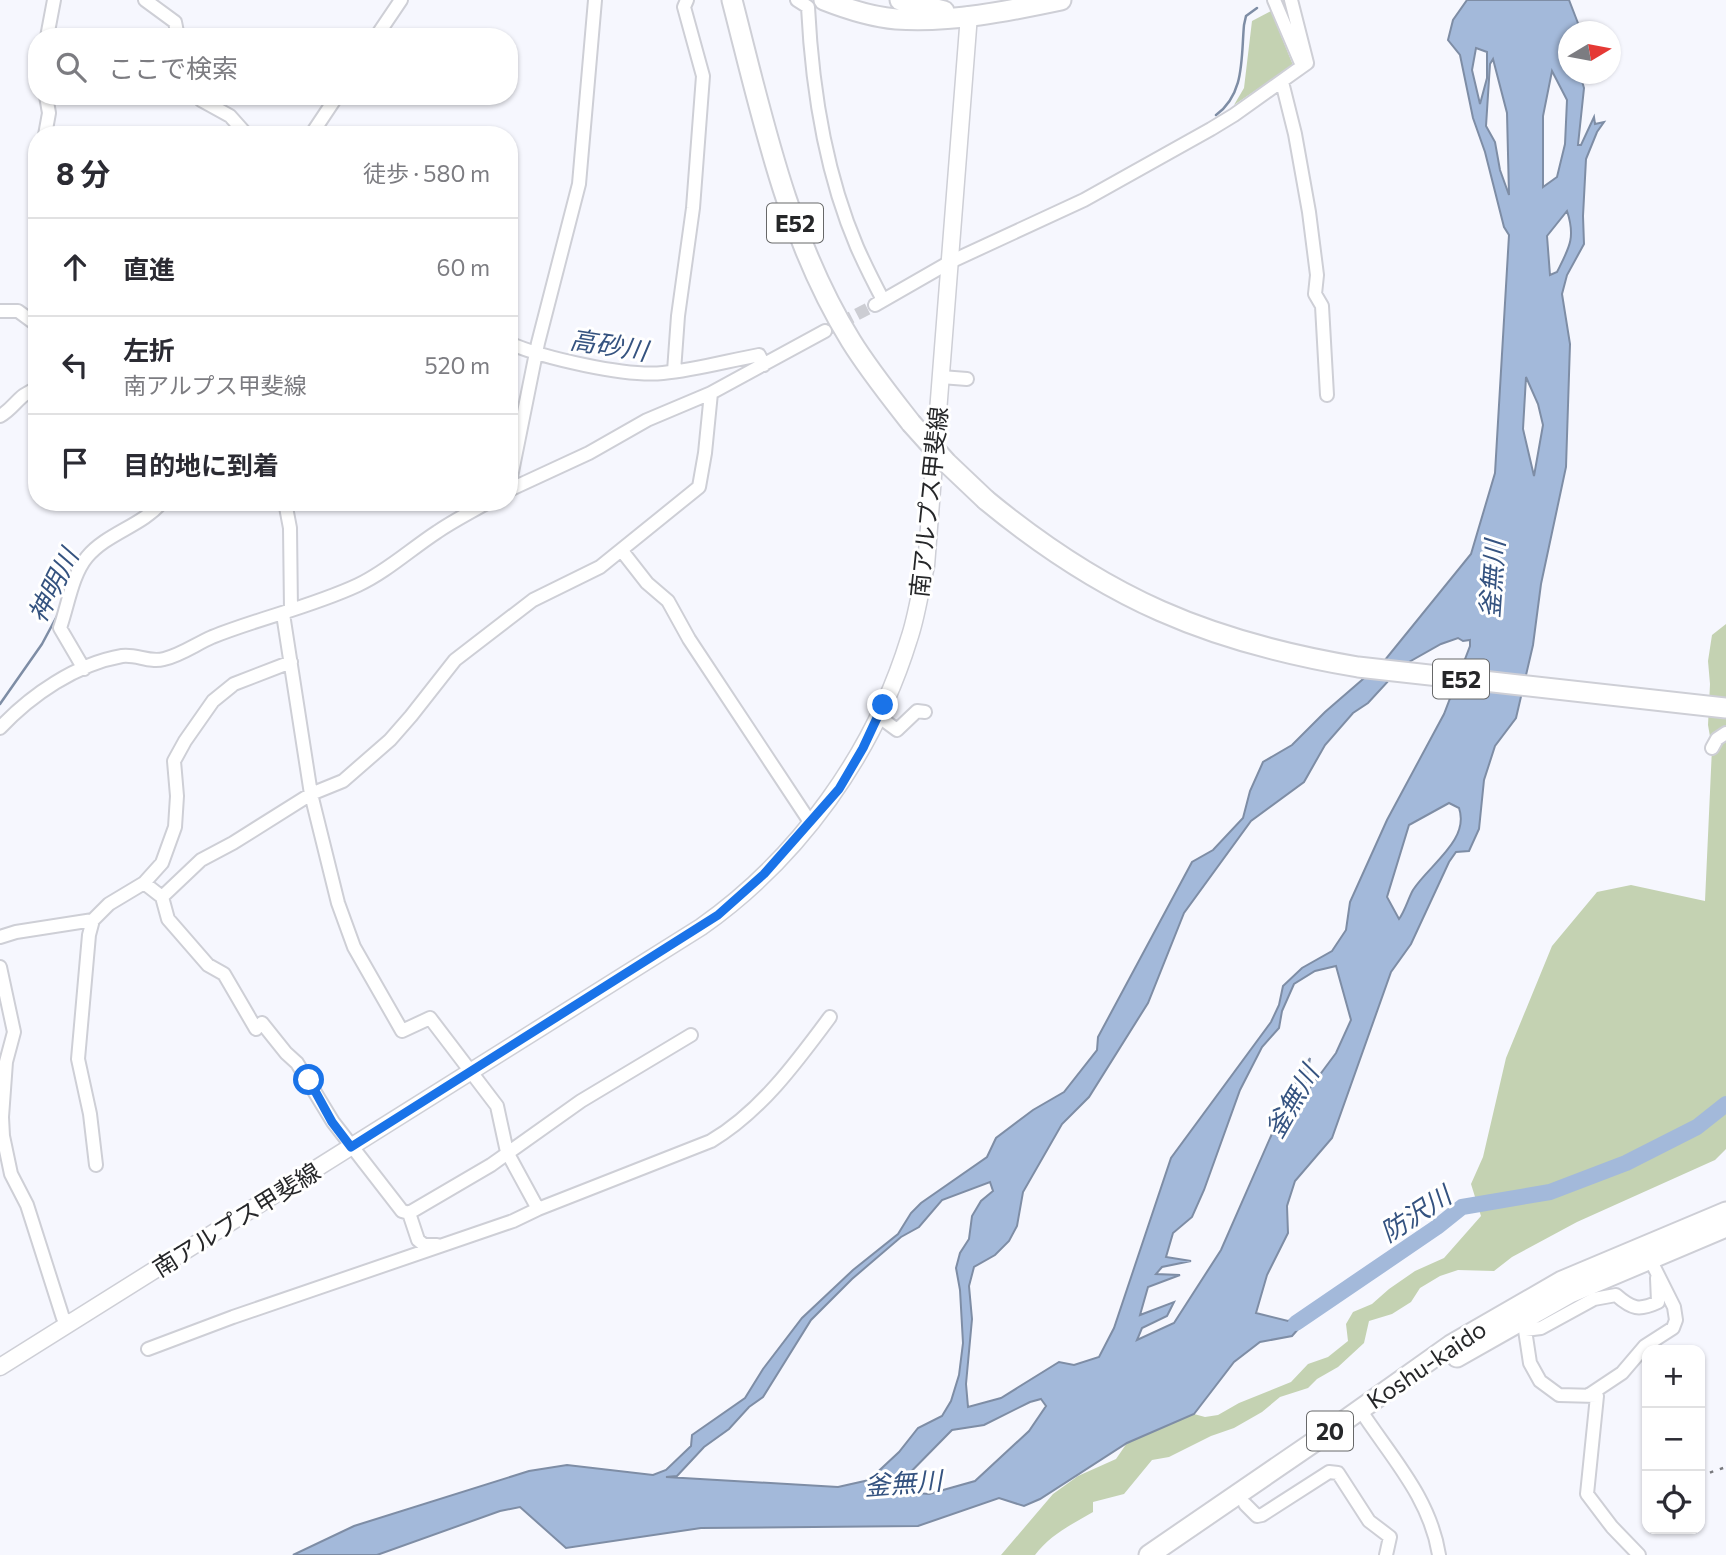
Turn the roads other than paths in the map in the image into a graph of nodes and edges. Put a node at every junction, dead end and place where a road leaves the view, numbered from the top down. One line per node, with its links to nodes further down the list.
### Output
1 (54, 0): 14 (street)
2 (145, 0): 15 (street)
3 (401, 0): 16 (street)
4 (595, 0): 30 (street)
5 (687, 0): 32 (street)
6 (732, 0): 48 (highway, E52, bridge)
7 (797, 0): 25 (street)
8 (824, 0): 13 (highway)
9 (1062, 0): 13 (highway)
10 (1274, 0): 17 (street)
11 (1291, 0): 17 (street)
12 (913, 2): 13 (highway)
13 (969, 15): 25 (main road, 南アルプス甲斐線)
14 (49, 28)
15 (176, 28)
16 (382, 28)
17 (1302, 66): 18 (street)
18 (1282, 82): 25 (street); 37 (street)
19 (48, 105): 22 (street)
20 (210, 105): 23 (street)
21 (331, 105): 24 (street)
22 (47, 126)
23 (239, 126)
24 (318, 126)
25 (950, 262): 33 (main road, 南アルプス甲斐線)
26 (0, 311): 27 (street)
27 (28, 318)
28 (825, 331): 31 (street)
29 (518, 346): 30 (street)
30 (536, 353): 32 (street); 39 (street)
31 (764, 365): 32 (street); 36 (street)
32 (674, 371)
33 (941, 377): 34 (street); 50 (main road, 南アルプス甲斐線)
34 (967, 379)
35 (28, 391): 38 (street)
36 (711, 393): 40 (street); 44 (street)
37 (1327, 395)
38 (0, 416)
39 (518, 444)
40 (518, 485)
41 (153, 511): 47 (street)
42 (287, 511): 45 (street)
43 (473, 511): 45 (street)
44 (622, 551): 54 (street); 55 (street)
45 (287, 612): 46 (street); 47 (street)
46 (291, 662): 54 (street); 56 (street)
47 (85, 669): 51 (street)
48 (1726, 708)
49 (925, 712): 50 (street)
50 (878, 716): 55 (main road, 南アルプス甲斐線)
51 (0, 728)
52 (1726, 733): 53 (street)
53 (1712, 748)
54 (311, 794): 57 (street); 63 (street)
55 (810, 822): 63 (main road, 南アルプス甲斐線)
56 (144, 883): 57 (street); 58 (street)
57 (162, 897): 64 (street)
58 (93, 920): 59 (street); 66 (street)
59 (0, 937)
60 (0, 967): 73 (street)
61 (830, 1017): 67 (street)
62 (691, 1035): 65 (street)
63 (470, 1072): 64 (main road, 南アルプス甲斐線); 65 (street)
64 (351, 1147): 69 (street); 73 (main road, 南アルプス甲斐線)
65 (507, 1152): 67 (street); 69 (street)
66 (96, 1164)
67 (538, 1209): 71 (street)
68 (1726, 1212): 72 (highway, Koshu-kaido / 20)
69 (409, 1213): 71 (street)
70 (1726, 1227): 72 (highway, Koshu-kaido / 20)
71 (471, 1236): 75 (street)
72 (1650, 1258): 74 (highway, Koshu-kaido / 20); 74 (street); 77 (street); 78 (highway, Koshu-kaido / 20)
73 (71, 1322): 76 (main road, 南アルプス甲斐線)
74 (1523, 1325): 77 (street); 78 (highway, Koshu-kaido / 20)
75 (148, 1349)
76 (0, 1367)
77 (1589, 1395): 84 (street)
78 (1362, 1413): 79 (highway, Koshu-kaido / 20); 80 (highway, Koshu-kaido / 20); 83 (street)
79 (1245, 1504): 81 (highway, Koshu-kaido / 20); 82 (street)
80 (1149, 1555)
81 (1171, 1555)
82 (1387, 1555)
83 (1439, 1555)
84 (1639, 1555)

